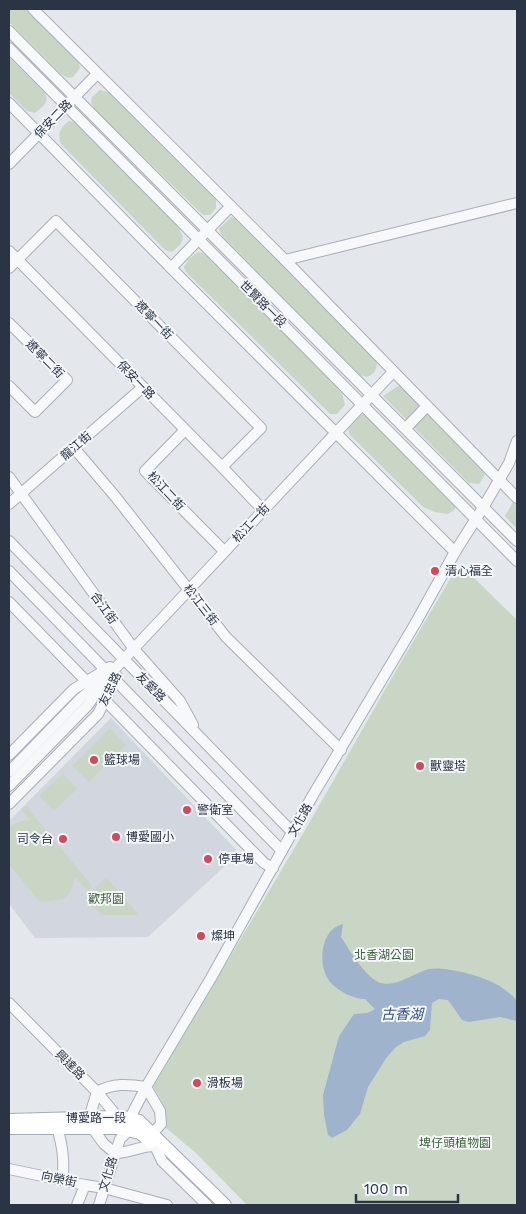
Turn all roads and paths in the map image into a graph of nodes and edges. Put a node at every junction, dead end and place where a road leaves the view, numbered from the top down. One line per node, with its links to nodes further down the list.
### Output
1 (32, 9): 4 (street)
2 (9, 31): 5 (street, 世賢路一段)
3 (9, 48): 7 (street, 世賢路一段)
4 (97, 74): 5 (street, 保安二路); 11 (street)
5 (74, 97): 7 (street, 保安二路); 12 (street, 世賢路一段)
6 (9, 103): 8 (street)
7 (66, 106): 8 (street, 保安二路); 13 (street, 世賢路一段)
8 (38, 134): 9 (street, 保安二路); 18 (street)
9 (9, 164)
10 (517, 203): 16 (street)
11 (231, 206): 12 (street); 16 (street)
12 (208, 230): 13 (street); 23 (street, 世賢路一段)
13 (198, 239): 18 (street); 24 (street, 世賢路一段)
14 (9, 251): 15 (street, 保安一路)
15 (17, 260): 17 (street, 遼寧一街); 22 (street, 保安一路); 31 (street, 遼寧一街)
16 (285, 260): 20 (street)
17 (9, 268)
18 (171, 268): 28 (street)
19 (9, 323): 21 (street, 遼寧二街)
20 (393, 372): 23 (street, 松江一街); 25 (street)
21 (9, 386)
22 (142, 387): 27 (street, 保安一路); 30 (street, 龍江街)
23 (372, 394): 24 (street, 松江一街); 26 (street, 世賢路一段)
24 (362, 405): 28 (street, 松江一街); 39 (street, 世賢路一段)
25 (427, 406): 26 (street); 33 (street)
26 (406, 428): 37 (street, 世賢路一段)
27 (185, 430): 31 (street, 保安一路); 42 (street, 松江二街)
28 (335, 433): 38 (street, 松江一街); 43 (street)
29 (517, 441): 33 (street, 文化路)
30 (74, 448): 34 (street, 龍江街); 46 (street, 松江三街)
31 (222, 467): 38 (street, 保安一路)
32 (9, 477): 34 (street, 合江街)
33 (499, 480): 35 (street); 37 (street, 文化路)
34 (20, 494): 36 (street, 龍江街); 48 (street, 合江街)
35 (517, 498)
36 (9, 504)
37 (484, 506): 39 (street, 文化路); 41 (street, 世賢路一段)
38 (263, 510): 42 (street, 松江一街)
39 (477, 519): 43 (street, 文化路); 44 (street, 世賢路一段)
40 (9, 540): 49 (street, 友愛路)
41 (517, 541)
42 (224, 551): 46 (street, 松江一街)
43 (455, 552): 54 (street, 文化路)
44 (517, 561)
45 (9, 571): 50 (street, 友愛路)
46 (188, 590): 48 (street, 松江一街); 54 (street, 松江三街)
47 (9, 602): 51 (street)
48 (134, 649): 49 (street, 松江一街); 53 (street, 合江街)
49 (124, 659): 50 (street, 松江一街); 53 (street, 友愛路)
50 (109, 675): 51 (street, 友忠路); 52 (street, 友忠路); 60 (street, 友愛路)
51 (92, 687): 52 (street); 55 (street, 友忠路); 56 (street, 友忠路); 57 (street, 友忠路)
52 (106, 700): 58 (street, 友忠路); 61 (street)
53 (200, 737): 59 (street, 友愛路)
54 (341, 750): 59 (street, 文化路)
55 (9, 755)
56 (9, 772)
57 (9, 786)
58 (9, 804)
59 (293, 833): 60 (street, 文化路)
60 (282, 850): 61 (street, 文化路)
61 (273, 868): 63 (street, 文化路)
62 (9, 1003): 64 (street, 興達路)
63 (146, 1086): 64 (street); 66 (street, 文化路); 72 (street)
64 (97, 1092): 65 (street, 興達路); 68 (street)
65 (117, 1117): 66 (main road, 博愛路一段); 68 (main road, 博愛路一段); 71 (street, 興達路)
66 (130, 1118): 71 (street, 文化路); 72 (main road, 博愛路一段)
67 (9, 1120): 68 (main road, 博愛路一段)
68 (91, 1124): 70 (main road, 博愛路一段); 71 (main road, 博愛路一段); 73 (street)
69 (9, 1128): 70 (main road, 博愛路一段)
70 (57, 1128): 76 (street)
71 (128, 1131): 72 (main road, 博愛路一段); 73 (street, 文化路)
72 (155, 1140): 73 (street); 74 (main road, 博愛路一段)
73 (115, 1153): 78 (street, 文化路)
74 (168, 1155): 82 (street); 83 (main road); 84 (main road); 85 (street)
75 (9, 1169): 76 (street, 向榮街)
76 (62, 1180): 77 (street, 向榮街)
77 (85, 1185): 78 (street, 向榮街); 79 (street)
78 (104, 1188): 80 (street, 文化路); 81 (street, 向榮街)
79 (77, 1205)
80 (99, 1205)
81 (167, 1205)
82 (207, 1205)
83 (215, 1205)
84 (225, 1205)
85 (233, 1205)

